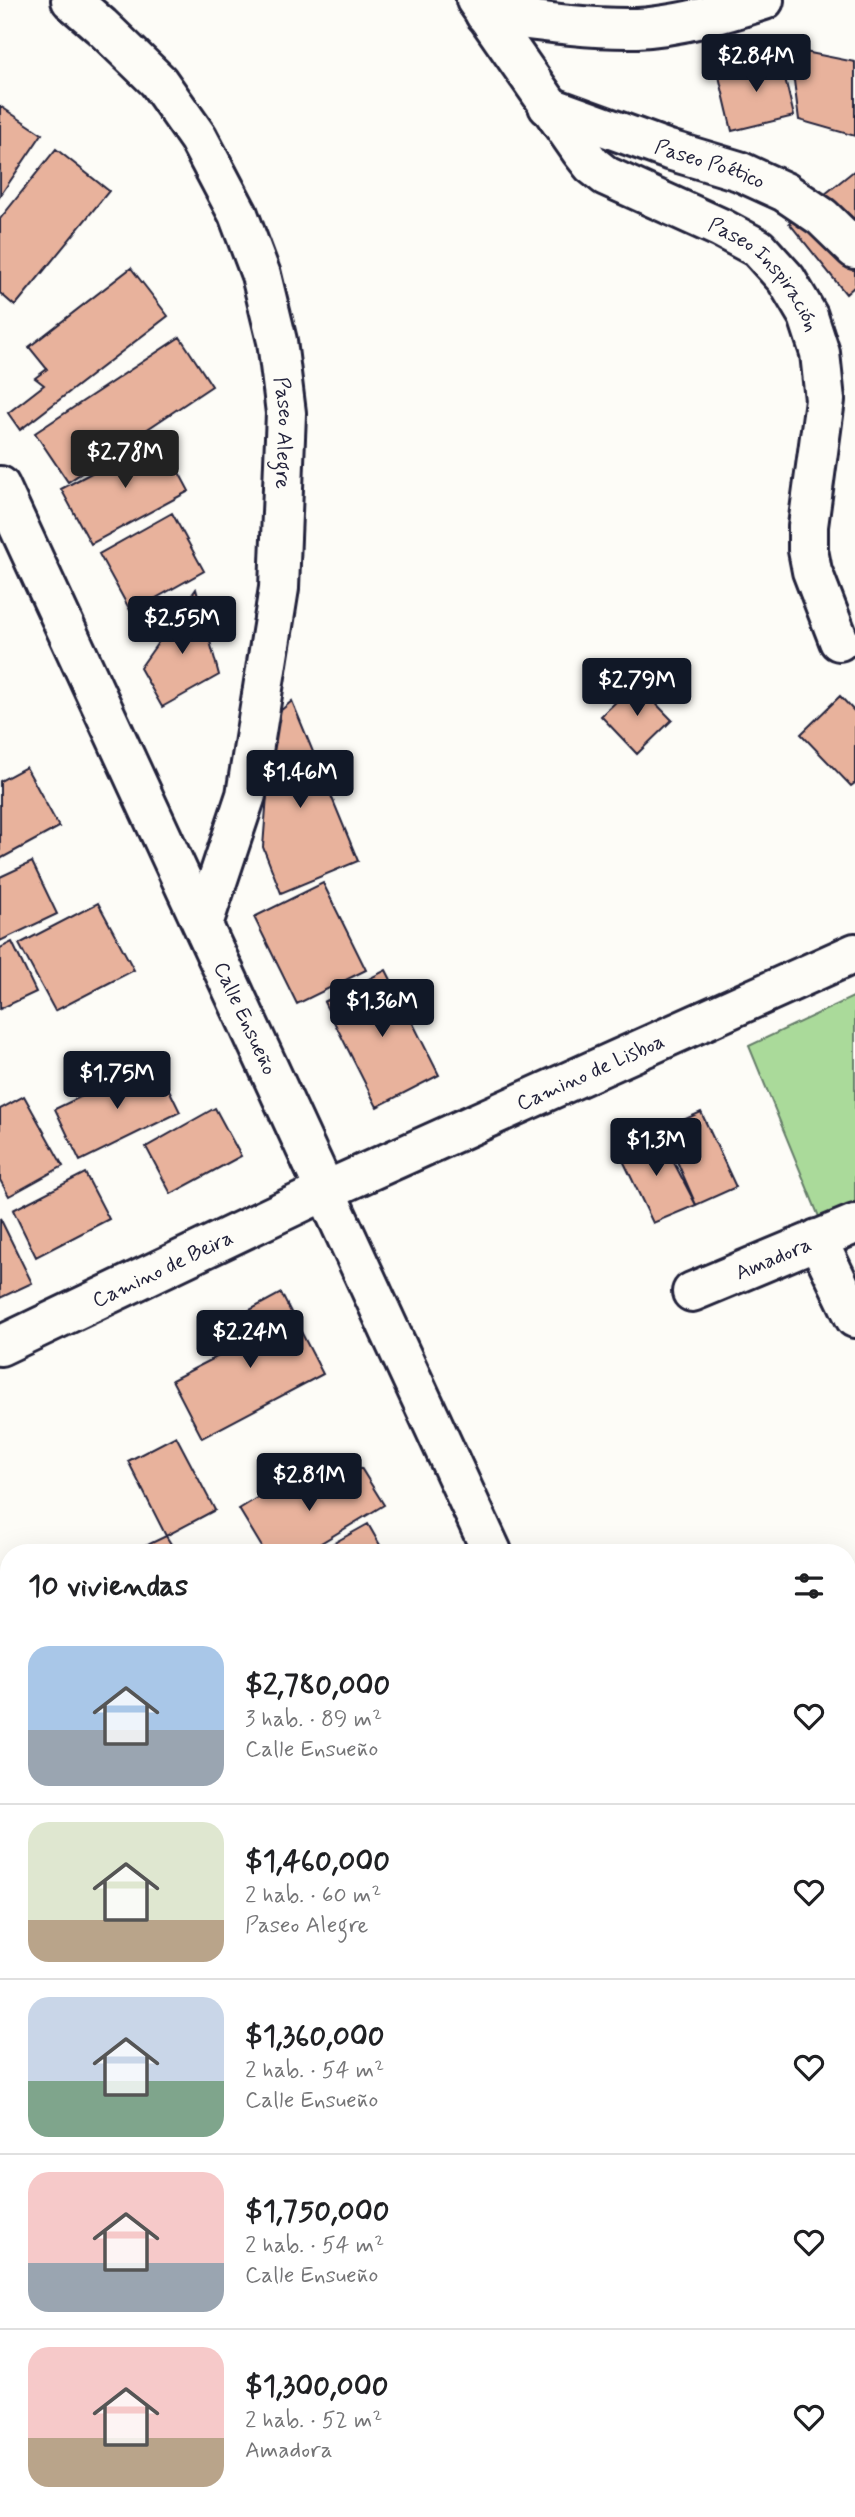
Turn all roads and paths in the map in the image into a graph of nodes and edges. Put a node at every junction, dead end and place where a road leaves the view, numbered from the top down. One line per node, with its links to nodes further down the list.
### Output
1 (71, 0): 8 (street, Paseo Alegre)
2 (764, 0): 3 (street, Paseo Inspiración)
3 (481, 7): 4 (street, Paseo Inspiración)
4 (548, 106): 5 (street, Paseo Poético); 7 (street, Paseo Inspiración)
5 (855, 249)
6 (0, 486): 8 (street, Calle Ensueño)
7 (839, 641)
8 (203, 923): 10 (street, Calle Ensueño)
9 (855, 953): 10 (street, Camino de Lisboa)
10 (327, 1190): 15 (street, Camino de Beira); 16 (street, Calle Ensueño)
11 (855, 1224): 12 (street, Amadora)
12 (817, 1239): 13 (street, Amadora); 14 (street)
13 (692, 1292)
14 (855, 1318)
15 (0, 1346)
16 (488, 1544)

